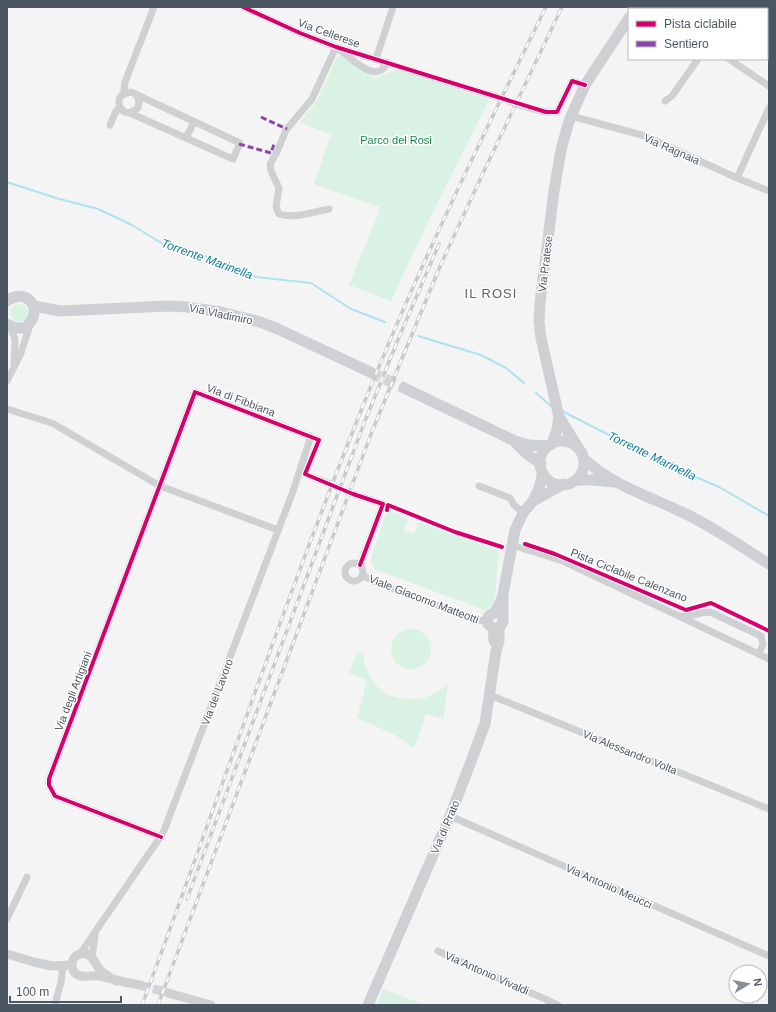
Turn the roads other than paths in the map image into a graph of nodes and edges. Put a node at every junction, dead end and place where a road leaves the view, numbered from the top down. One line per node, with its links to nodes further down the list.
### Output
1 (154, 7): 12 (street)
2 (244, 7): 5 (street, Via Cellerese)
3 (393, 7): 6 (street)
4 (628, 19): 10 (main road, Via Pratese)
5 (336, 47): 6 (street, Via Cellerese); 9 (street, Via Cellerese); 26 (street, Via Cellerese)
6 (376, 59): 9 (street, Via Cellerese)
7 (697, 60): 15 (street)
8 (730, 60): 11 (street)
9 (387, 62): 14 (street, Via Cellerese)
10 (584, 85): 16 (street); 20 (main road, Via Pratese)
11 (769, 86)
12 (125, 93): 13 (street); 17 (street)
13 (137, 96): 19 (street); 21 (street)
14 (498, 97)
15 (665, 101)
16 (519, 105)
17 (120, 108): 19 (street); 22 (street)
18 (769, 108): 24 (street)
19 (130, 113): 23 (street)
20 (570, 118): 24 (street, Via Ragnaia); 37 (main road, Via Pratese)
21 (194, 122): 23 (street); 23 (street)
22 (110, 125)
23 (186, 138)
24 (737, 178): 25 (street, Via Ragnaia)
25 (769, 191)
26 (329, 209)
27 (7, 301): 28 (main road, Via Vladimiro)
28 (34, 306): 29 (main road, Via Vladimiro); 30 (main road)
29 (60, 311): 30 (main road, Via Vladimiro); 33 (main road, Via Vladimiro)
30 (32, 322): 31 (main road, Via Vladimiro); 32 (street)
31 (8, 325): 32 (street)
32 (14, 366): 34 (street)
33 (370, 372)
34 (7, 381)
35 (404, 388): 39 (main road)
36 (7, 409): 47 (street)
37 (558, 413): 40 (main road, Via di Prato); 41 (main road)
38 (311, 436): 44 (street); 47 (street, Via di Fibbiana); 52 (street, Via del Lavoro)
39 (515, 441): 40 (main road); 42 (main road)
40 (550, 445): 41 (main road); 42 (main road, Via di Prato)
41 (581, 453): 43 (main road); 45 (main road)
42 (542, 468): 46 (main road); 50 (main road, Via di Prato)
43 (576, 480): 45 (main road, Via di Prato); 46 (main road, Via di Prato)
44 (325, 482)
45 (615, 482): 54 (main road)
46 (564, 484): 50 (main road, Via di Prato)
47 (160, 486): 52 (street); 66 (street, Via degli Artigiani)
48 (479, 486): 51 (street)
49 (353, 494): 55 (street)
50 (533, 501): 51 (main road, Via di Prato)
51 (523, 513): 53 (main road, Via di Prato)
52 (278, 530): 66 (street, Via del Lavoro)
53 (512, 545): 58 (street); 59 (main road, Via di Prato)
54 (769, 564)
55 (360, 565): 56 (street); 56 (street)
56 (362, 575): 59 (street, Viale Giacomo Matteotti)
57 (700, 614): 58 (street); 60 (street); 61 (street)
58 (678, 616): 60 (street)
59 (495, 621): 63 (main road, Via di Prato)
60 (699, 626): 61 (street)
61 (759, 654): 62 (street)
62 (769, 659)
63 (490, 695): 64 (street, Via Alessandro Volta); 65 (main road, Via di Prato)
64 (769, 809)
65 (450, 816): 73 (street, Via Antonio Meucci); 80 (main road, Via di Prato)
66 (161, 837): 69 (street, Via del Lavoro)
67 (27, 877): 68 (street)
68 (7, 919)
69 (95, 933): 72 (street, Via del Lavoro); 74 (street, Via del Lavoro)
70 (438, 951): 83 (street, Via Antonio Vivaldi)
71 (7, 954): 75 (street)
72 (80, 954): 74 (street); 75 (street)
73 (769, 956)
74 (93, 960): 76 (street); 77 (street)
75 (67, 965): 76 (street); 81 (street)
76 (87, 976): 77 (street)
77 (116, 981): 78 (street)
78 (140, 986)
79 (168, 993): 82 (street)
80 (370, 1002)
81 (55, 1005)
82 (211, 1005)
83 (558, 1005)

